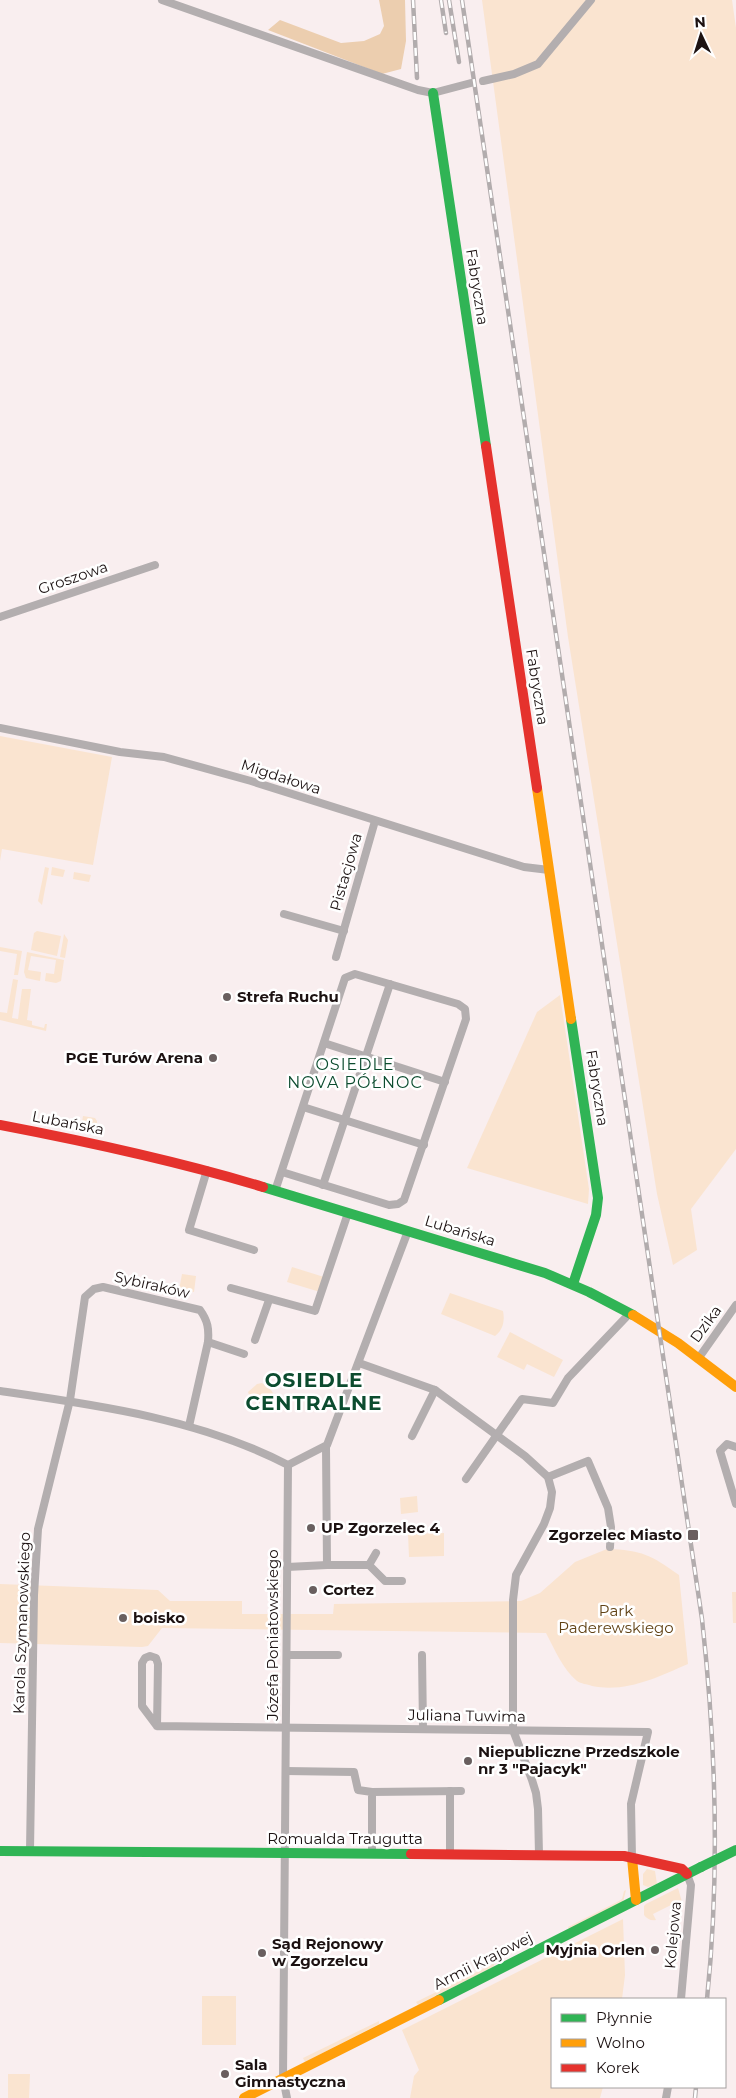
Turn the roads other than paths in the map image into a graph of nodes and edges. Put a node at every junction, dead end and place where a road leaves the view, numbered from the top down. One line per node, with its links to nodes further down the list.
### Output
1 (162, 0): 5 (street)
2 (591, 0): 3 (street)
3 (483, 81)
4 (471, 83): 5 (street)
5 (433, 92): 10 (street, Fabryczna)
6 (155, 565): 7 (street, Groszowa)
7 (0, 617)
8 (0, 728): 9 (street, Migdałowa)
9 (375, 821): 10 (street, Migdałowa); 12 (street, Pistacjowa)
10 (549, 870): 29 (street, Fabryczna)
11 (284, 914): 12 (street, Pistacjowa)
12 (344, 931): 13 (street, Pistacjowa)
13 (336, 957)
14 (390, 984): 15 (street); 16 (street); 17 (street)
15 (324, 1043): 16 (street); 18 (street)
16 (365, 1056): 17 (street); 19 (street)
17 (445, 1082): 21 (street)
18 (303, 1107): 19 (street); 23 (street)
19 (344, 1120): 21 (street); 24 (street)
20 (0, 1125): 22 (street, Lubańska)
21 (424, 1145): 24 (street)
22 (207, 1170): 25 (street, Lubańska); 28 (street)
23 (282, 1172): 24 (street); 25 (street)
24 (323, 1185)
25 (275, 1191): 26 (street, Lubańska)
26 (348, 1214): 27 (street, Lubańska); 31 (street)
27 (408, 1231): 29 (street, Lubańska); 38 (street)
28 (254, 1250)
29 (573, 1284): 33 (street, Lubańska)
30 (231, 1288): 31 (street)
31 (269, 1300): 34 (street)
32 (736, 1305): 37 (street, Dzika)
33 (630, 1313): 37 (street, Lubańska); 44 (street)
34 (255, 1340)
35 (208, 1342): 36 (street); 42 (street, Sybiraków); 43 (street, Sybiraków)
36 (244, 1354)
37 (698, 1359): 39 (street, Lubańska)
38 (359, 1363): 41 (street); 46 (street)
39 (736, 1387)
40 (0, 1390): 42 (street)
41 (434, 1390): 44 (street); 45 (street)
42 (70, 1400): 43 (street); 71 (street, Karola Szymanowskiego)
43 (189, 1426): 48 (street)
44 (498, 1435): 49 (street); 50 (street)
45 (412, 1436)
46 (326, 1447): 48 (street); 54 (street)
47 (736, 1447): 51 (street)
48 (288, 1465): 56 (street, Józefa Poniatowskiego)
49 (548, 1477): 52 (street); 64 (street)
50 (466, 1479)
51 (736, 1504)
52 (610, 1547)
53 (376, 1553): 55 (street)
54 (328, 1565): 55 (street); 56 (street)
55 (369, 1565): 57 (street)
56 (286, 1567): 60 (street, Józefa Poniatowskiego)
57 (402, 1581)
58 (338, 1654): 60 (street)
59 (422, 1654): 63 (street)
60 (287, 1655): 62 (street, Józefa Poniatowskiego)
61 (157, 1726): 61 (street); 62 (street, Juliana Tuwima)
62 (286, 1728): 63 (street, Juliana Tuwima); 65 (street, Józefa Poniatowskiego)
63 (423, 1728): 64 (street, Juliana Tuwima)
64 (513, 1730): 75 (street); 76 (street, Juliana Tuwima)
65 (286, 1771): 68 (street); 72 (street, Józefa Poniatowskiego)
66 (450, 1791): 67 (street); 68 (street); 74 (street)
67 (461, 1791)
68 (372, 1792): 73 (street)
69 (736, 1850): 77 (street, Armii Krajowej, bridge)
70 (0, 1851): 71 (street, Romualda Traugutta)
71 (30, 1852): 72 (street, Romualda Traugutta)
72 (285, 1854): 73 (street, Romualda Traugutta); 80 (street, Józefa Poniatowskiego)
73 (372, 1854): 74 (street, Romualda Traugutta)
74 (450, 1855): 75 (street, Romualda Traugutta)
75 (539, 1855): 76 (street, Romualda Traugutta)
76 (632, 1858): 77 (street, Romualda Traugutta); 78 (street)
77 (687, 1874): 78 (street, Armii Krajowej); 79 (street, Kolejowa)
78 (636, 1900): 80 (street, Armii Krajowej)
79 (681, 1998)
80 (283, 2078): 81 (street, Armii Krajowej); 82 (street, Józefa Poniatowskiego)
81 (244, 2098)
82 (287, 2098)

